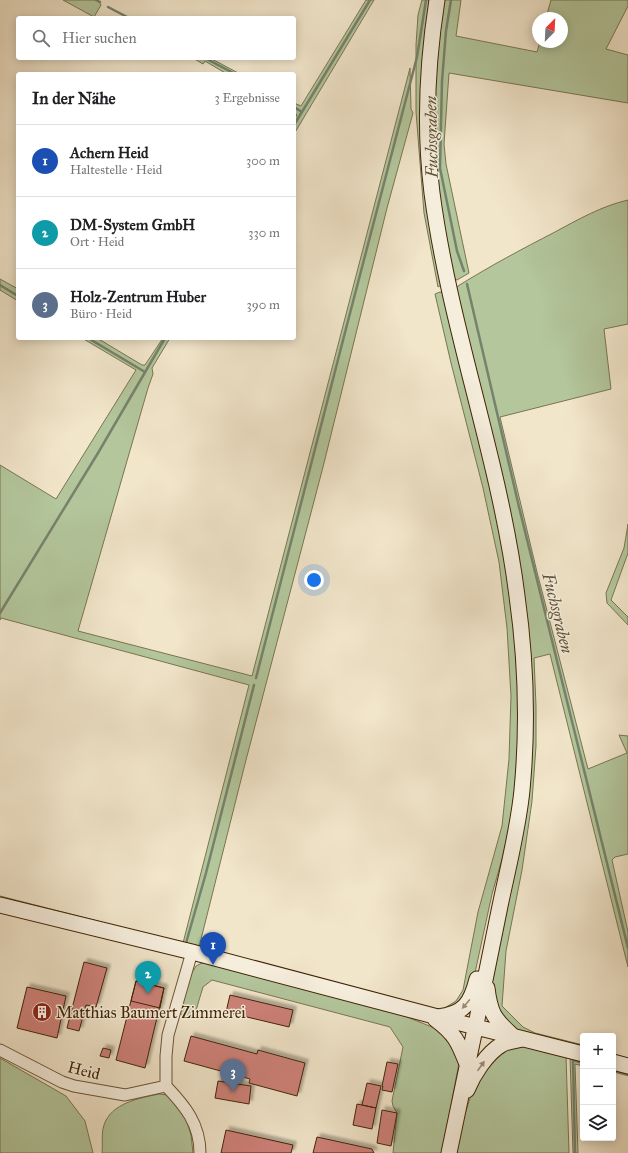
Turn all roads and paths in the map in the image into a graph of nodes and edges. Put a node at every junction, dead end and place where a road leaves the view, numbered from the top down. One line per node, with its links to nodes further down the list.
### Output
1 (437, 0): 2 (main road)
2 (506, 874): 5 (main road); 6 (main road, one-way to 6)
3 (0, 905): 4 (main road)
4 (192, 952): 6 (main road); 14 (street)
5 (486, 980): 7 (main road); 8 (main road)
6 (433, 1016): 7 (main road); 12 (main road)
7 (475, 1027): 8 (main road); 12 (main road)
8 (519, 1037): 10 (main road); 15 (main road, one-way to 8)
9 (0, 1050): 14 (street, Heid)
10 (580, 1053)
11 (616, 1063): 13 (main road)
12 (467, 1064): 15 (main road)
13 (628, 1066)
14 (166, 1086): 16 (street)
15 (457, 1113): 17 (main road)
16 (200, 1153)
17 (449, 1153)

